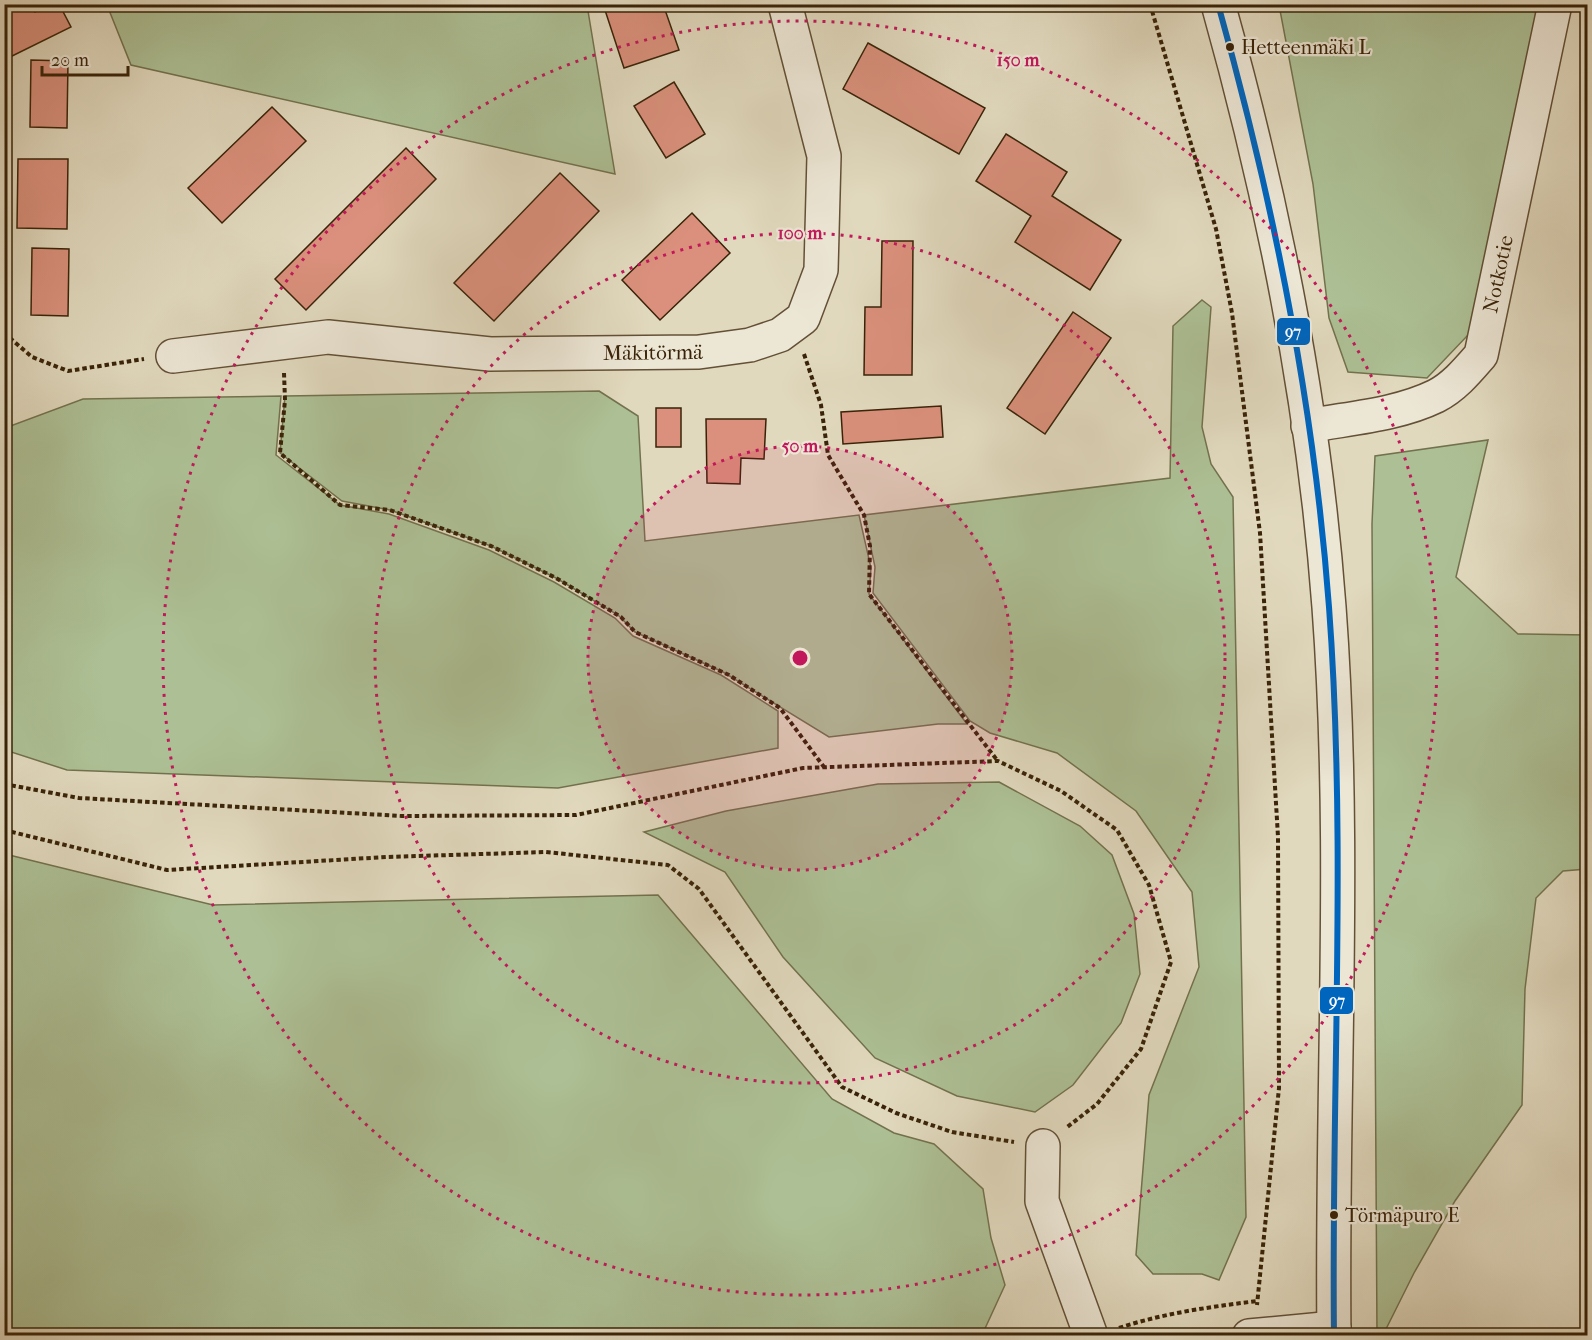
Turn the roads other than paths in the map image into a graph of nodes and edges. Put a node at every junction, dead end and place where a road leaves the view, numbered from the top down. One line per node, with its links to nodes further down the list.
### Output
1 (785, 4): 4 (street, Mäkitörmä)
2 (1218, 4): 5 (street)
3 (1554, 4): 5 (street, Notkotie)
4 (173, 356)
5 (1308, 426): 7 (street)
6 (1043, 1146): 8 (street)
7 (1334, 1332): 9 (street)
8 (1100, 1334)
9 (1253, 1335)

